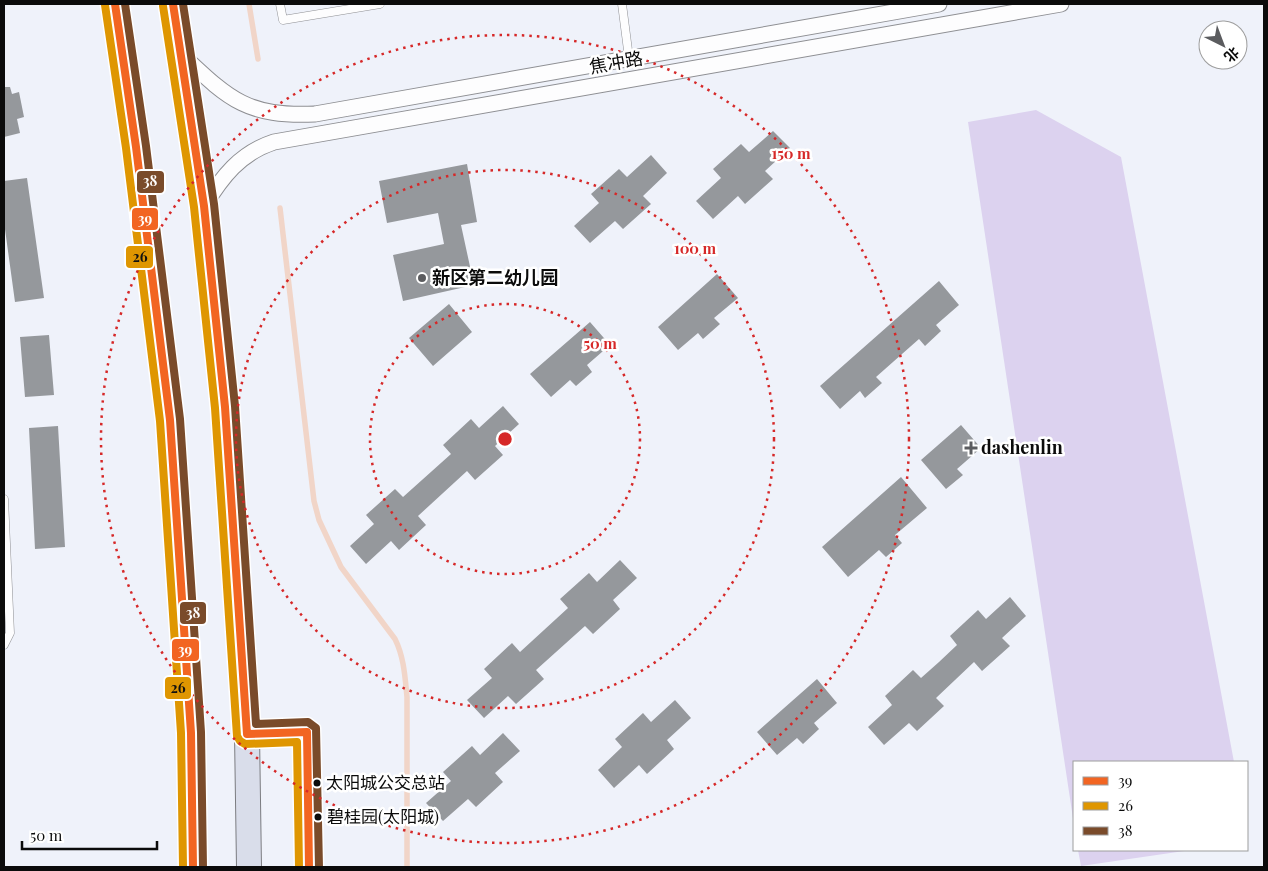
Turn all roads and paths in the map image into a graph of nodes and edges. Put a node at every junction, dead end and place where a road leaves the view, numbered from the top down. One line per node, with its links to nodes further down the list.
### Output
1 (115, 4): 14 (main road)
2 (173, 4): 8 (main road)
3 (280, 4): 4 (lane)
4 (380, 4)
5 (622, 4): 9 (lane)
6 (939, 4): 9 (street, 焦冲路)
7 (1060, 4): 10 (street, 焦冲路)
8 (181, 54): 9 (street, 焦冲路); 10 (main road)
9 (629, 58)
10 (204, 206): 13 (main road)
11 (4, 499): 12 (lane)
12 (4, 645)
13 (247, 734): 15 (main road); 16 (lane)
14 (193, 867)
15 (249, 867)
16 (309, 867)

